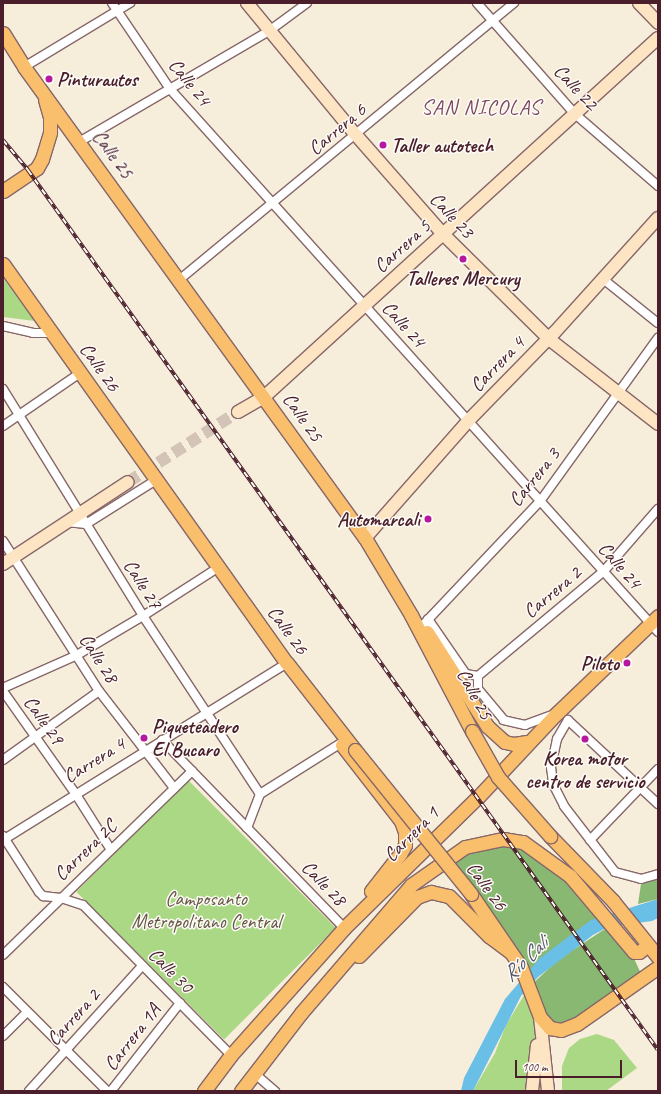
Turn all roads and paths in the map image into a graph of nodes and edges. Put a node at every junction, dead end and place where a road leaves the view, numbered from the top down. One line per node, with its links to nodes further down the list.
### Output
1 (112, 3): 8 (street, Calle 24)
2 (130, 3): 8 (street)
3 (247, 3): 11 (main road, Calle 23)
4 (307, 3): 11 (street)
5 (478, 3): 9 (street, Calle 22)
6 (514, 3): 9 (street, Carrera 6)
7 (638, 3): 10 (main road)
8 (117, 11): 15 (street); 17 (street, Calle 24)
9 (494, 22): 18 (street, Calle 22); 19 (street, Carrera 6)
10 (658, 23)
11 (269, 31): 17 (street); 19 (main road, Calle 23)
12 (3, 33): 15 (main road, Calle 25)
13 (658, 38): 18 (main road, Carrera 5)
14 (3, 49): 15 (main road)
15 (24, 67): 16 (main road, Calle 25)
16 (41, 89): 20 (main road, Calle 25); 22 (main road)
17 (170, 89): 20 (street); 23 (street, Calle 24)
18 (575, 114): 21 (street, Calle 22); 25 (main road, Carrera 5)
19 (356, 135): 23 (street, Carrera 6); 25 (main road, Calle 23)
20 (79, 142): 28 (main road, Calle 25)
21 (658, 186)
22 (3, 191)
23 (274, 204): 28 (street, Carrera 6); 29 (street, Calle 24)
24 (658, 218): 27 (main road, Carrera 4)
25 (443, 234): 29 (main road, Carrera 5); 36 (main road, Calle 23)
26 (3, 264): 30 (main road, Calle 26)
27 (603, 279): 31 (street); 36 (main road, Carrera 4)
28 (179, 280): 40 (main road, Calle 25)
29 (365, 305): 40 (main road, Carrera 5); 43 (street, Calle 24)
30 (43, 320): 33 (street); 34 (main road, Calle 26)
31 (658, 323)
32 (3, 326): 33 (street)
33 (33, 333): 34 (street)
34 (52, 333): 37 (main road, Calle 26)
35 (658, 338): 39 (street, Carrera 3)
36 (549, 339): 39 (main road, Calle 23); 43 (main road, Carrera 4)
37 (80, 373): 42 (street); 46 (main road, Calle 26)
38 (3, 389): 42 (street, Calle 27)
39 (620, 394): 44 (main road, Calle 23); 48 (street, Carrera 3)
40 (264, 397): 41 (main road, Carrera 5); 53 (main road, Calle 25)
41 (238, 412)
42 (20, 415): 45 (street); 50 (street, Calle 27)
43 (468, 421): 48 (street, Calle 24); 53 (main road, Carrera 4)
44 (658, 424)
45 (3, 426)
46 (156, 480): 52 (street); 57 (main road, Calle 26)
47 (128, 482): 50 (main road)
48 (541, 500): 58 (street, Calle 24); 61 (street, Carrera 3)
49 (658, 510): 58 (street, Carrera 2)
50 (79, 514): 51 (main road); 52 (street, Calle 27)
51 (66, 522): 52 (street); 55 (main road)
52 (86, 524): 60 (street, Calle 27)
53 (365, 538): 59 (main road, Calle 25)
54 (3, 541): 55 (street, Calle 28)
55 (14, 557): 56 (main road); 63 (street, Calle 28)
56 (3, 564)
57 (218, 567): 60 (street); 64 (main road, Calle 26)
58 (603, 572): 62 (street, Calle 24); 65 (street, Carrera 2)
59 (411, 614): 61 (main road); 91 (main road, Calle 25, bridge)
60 (144, 616): 63 (street); 69 (street, Calle 27)
61 (425, 622): 65 (street); 73 (main road)
62 (655, 624): 70 (main road, Carrera 1)
63 (77, 655): 66 (street); 68 (street, Calle 28)
64 (287, 663): 69 (street, Carrera 4); 74 (main road); 92 (main road, Calle 26, bridge)
65 (478, 676): 70 (street)
66 (3, 688)
67 (3, 691): 71 (street, Calle 29)
68 (99, 691): 71 (street); 75 (street, Calle 28)
69 (208, 712): 72 (street, Carrera 4); 82 (street, Calle 27)
70 (557, 713): 73 (main road, Carrera 1)
71 (35, 737): 76 (street); 81 (street, Calle 29)
72 (162, 740): 75 (street, Carrera 4); 78 (street, Calle 28)
73 (527, 742): 90 (main road, Carrera 1)
74 (341, 743): 82 (street); 90 (main road)
75 (144, 751): 80 (street, Calle 28); 81 (street, Carrera 4)
76 (3, 760)
77 (658, 769): 79 (street)
78 (192, 771): 80 (street, Carrera 2C); 84 (street, Calle 28)
79 (641, 786): 83 (street); 86 (street); 86 (street)
80 (174, 788): 87 (street, Carrera 2C)
81 (75, 793): 85 (street, Carrera 4); 87 (street, Calle 29)
82 (260, 794): 84 (street)
83 (658, 804)
84 (247, 828): 90 (street, Calle 28)
85 (4, 839): 89 (street, Calle 30)
86 (590, 840): 88 (street)
87 (110, 850): 89 (street, Carrera 2C)
88 (658, 874)
89 (61, 898): 93 (street, Carrera 2C); 95 (street, Calle 30)
90 (344, 928): 104 (main road, Carrera 1)
91 (647, 943): 94 (main road, Calle 25); 102 (main road, Carrera 1)
92 (510, 952): 100 (main road, Calle 26); 102 (main road)
93 (3, 955)
94 (658, 957)
95 (142, 966): 98 (street, Calle 30); 103 (street, Carrera 2)
96 (658, 968): 100 (main road)
97 (3, 987): 99 (street)
98 (180, 1003): 104 (street, Calle 30); 108 (street, Carrera 1A)
99 (27, 1012): 101 (street); 103 (street)
100 (540, 1022): 112 (main road); 113 (main road)
101 (3, 1036)
102 (281, 1038): 105 (main road, Carrera 1)
103 (65, 1051): 106 (street, Carrera 2); 107 (street)
104 (232, 1055): 109 (main road, Carrera 1)
105 (254, 1072): 110 (main road, Carrera 1); 111 (street)
106 (29, 1091)
107 (107, 1091)
108 (111, 1091)
109 (204, 1091)
110 (240, 1091)
111 (275, 1091)
112 (532, 1091)
113 (548, 1091)

